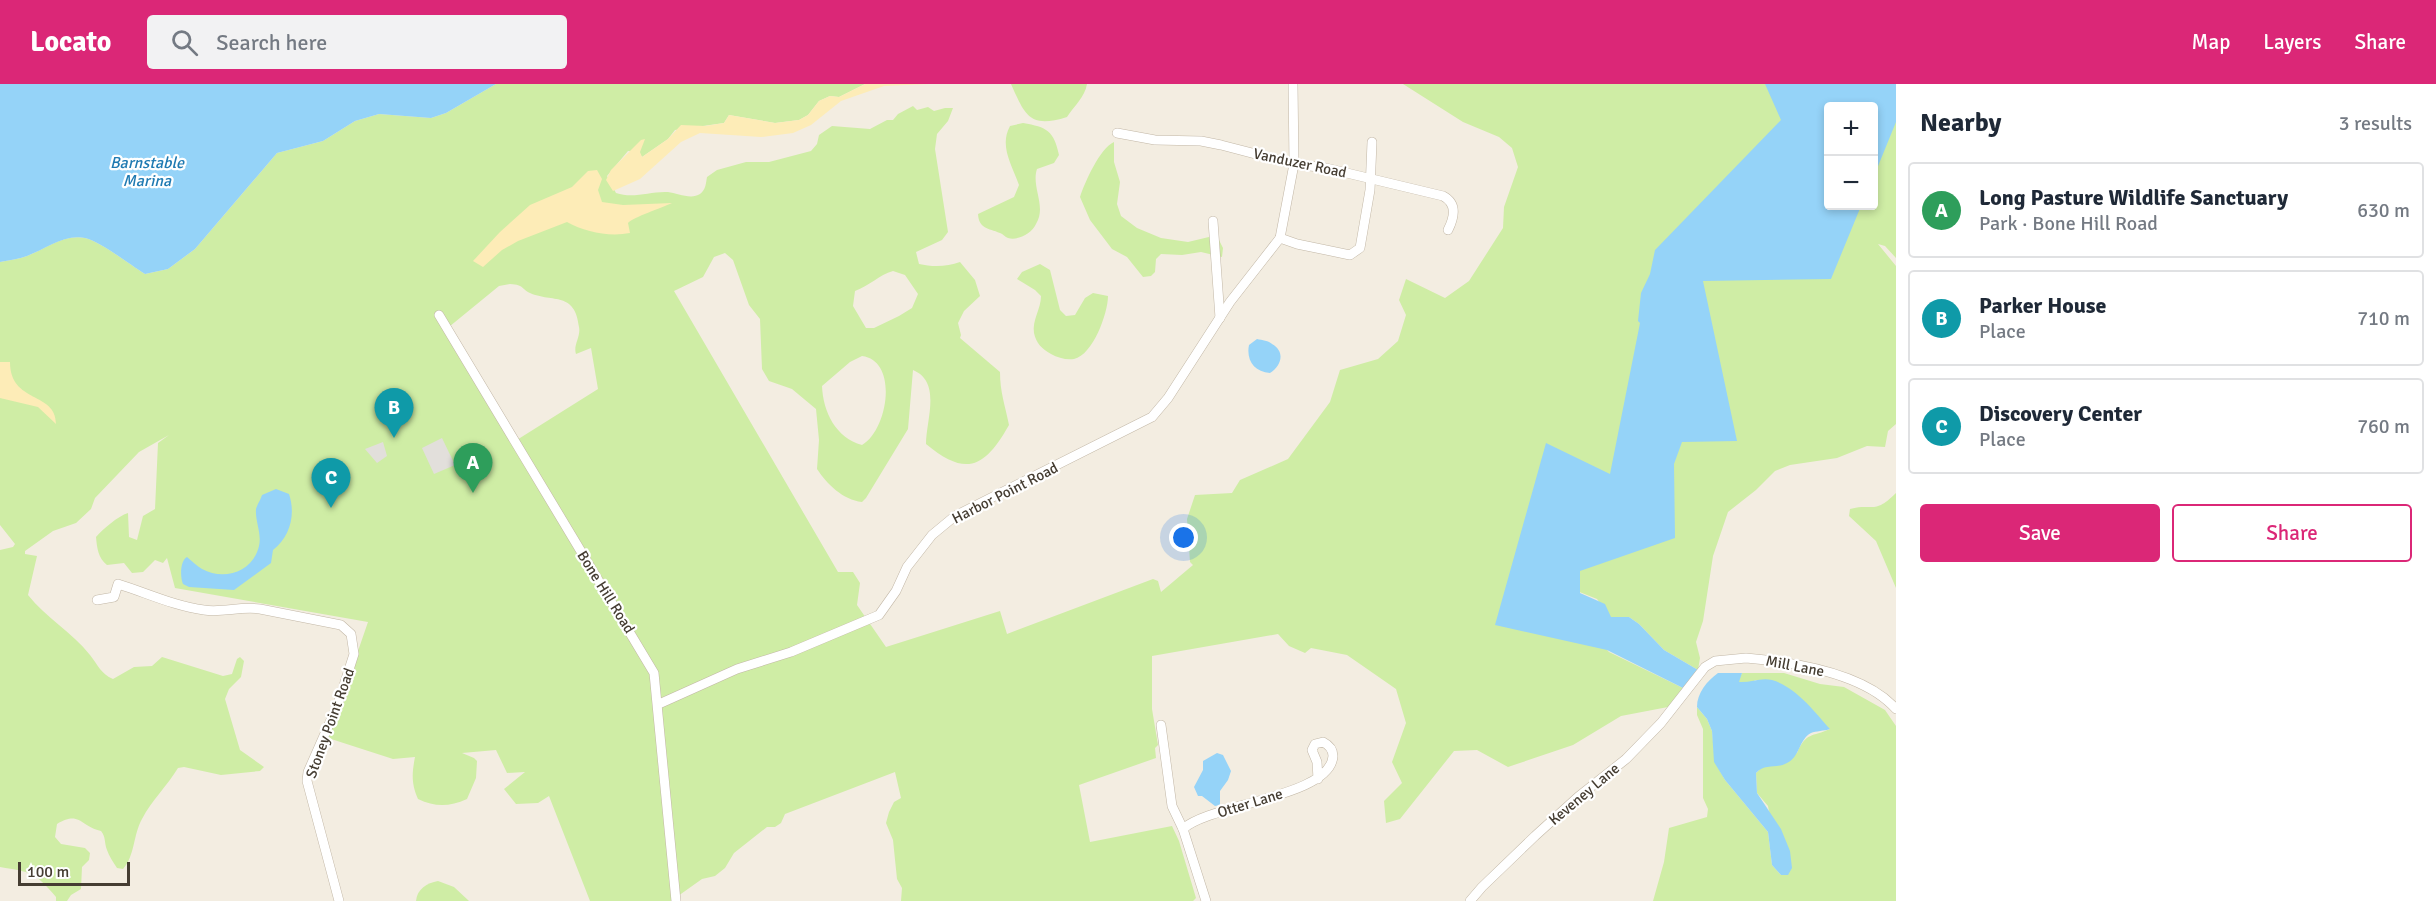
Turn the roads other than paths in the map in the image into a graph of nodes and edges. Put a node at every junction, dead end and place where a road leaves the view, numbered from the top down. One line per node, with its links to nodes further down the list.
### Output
1 (1293, 84): 4 (street)
2 (1117, 133): 4 (street, Vanduzer Road)
3 (1372, 142): 5 (street)
4 (1294, 164): 5 (street, Vanduzer Road); 8 (street)
5 (1370, 178): 7 (street, Vanduzer Road); 8 (street)
6 (1213, 221): 10 (street)
7 (1448, 230)
8 (1280, 238): 10 (street, Harbor Point Road)
9 (439, 315): 13 (street, Bone Hill Road)
10 (1220, 318): 13 (street, Harbor Point Road)
11 (97, 600): 18 (street, Stoney Point Road)
12 (1693, 682): 14 (street, Mill Lane); 21 (street, Keveney Lane)
13 (659, 704): 19 (street, Bone Hill Road)
14 (1896, 709)
15 (1161, 725): 17 (street)
16 (1318, 779): 17 (street, Otter Lane)
17 (1183, 829): 20 (street)
18 (339, 901)
19 (676, 901)
20 (1206, 901)
21 (1470, 901)

